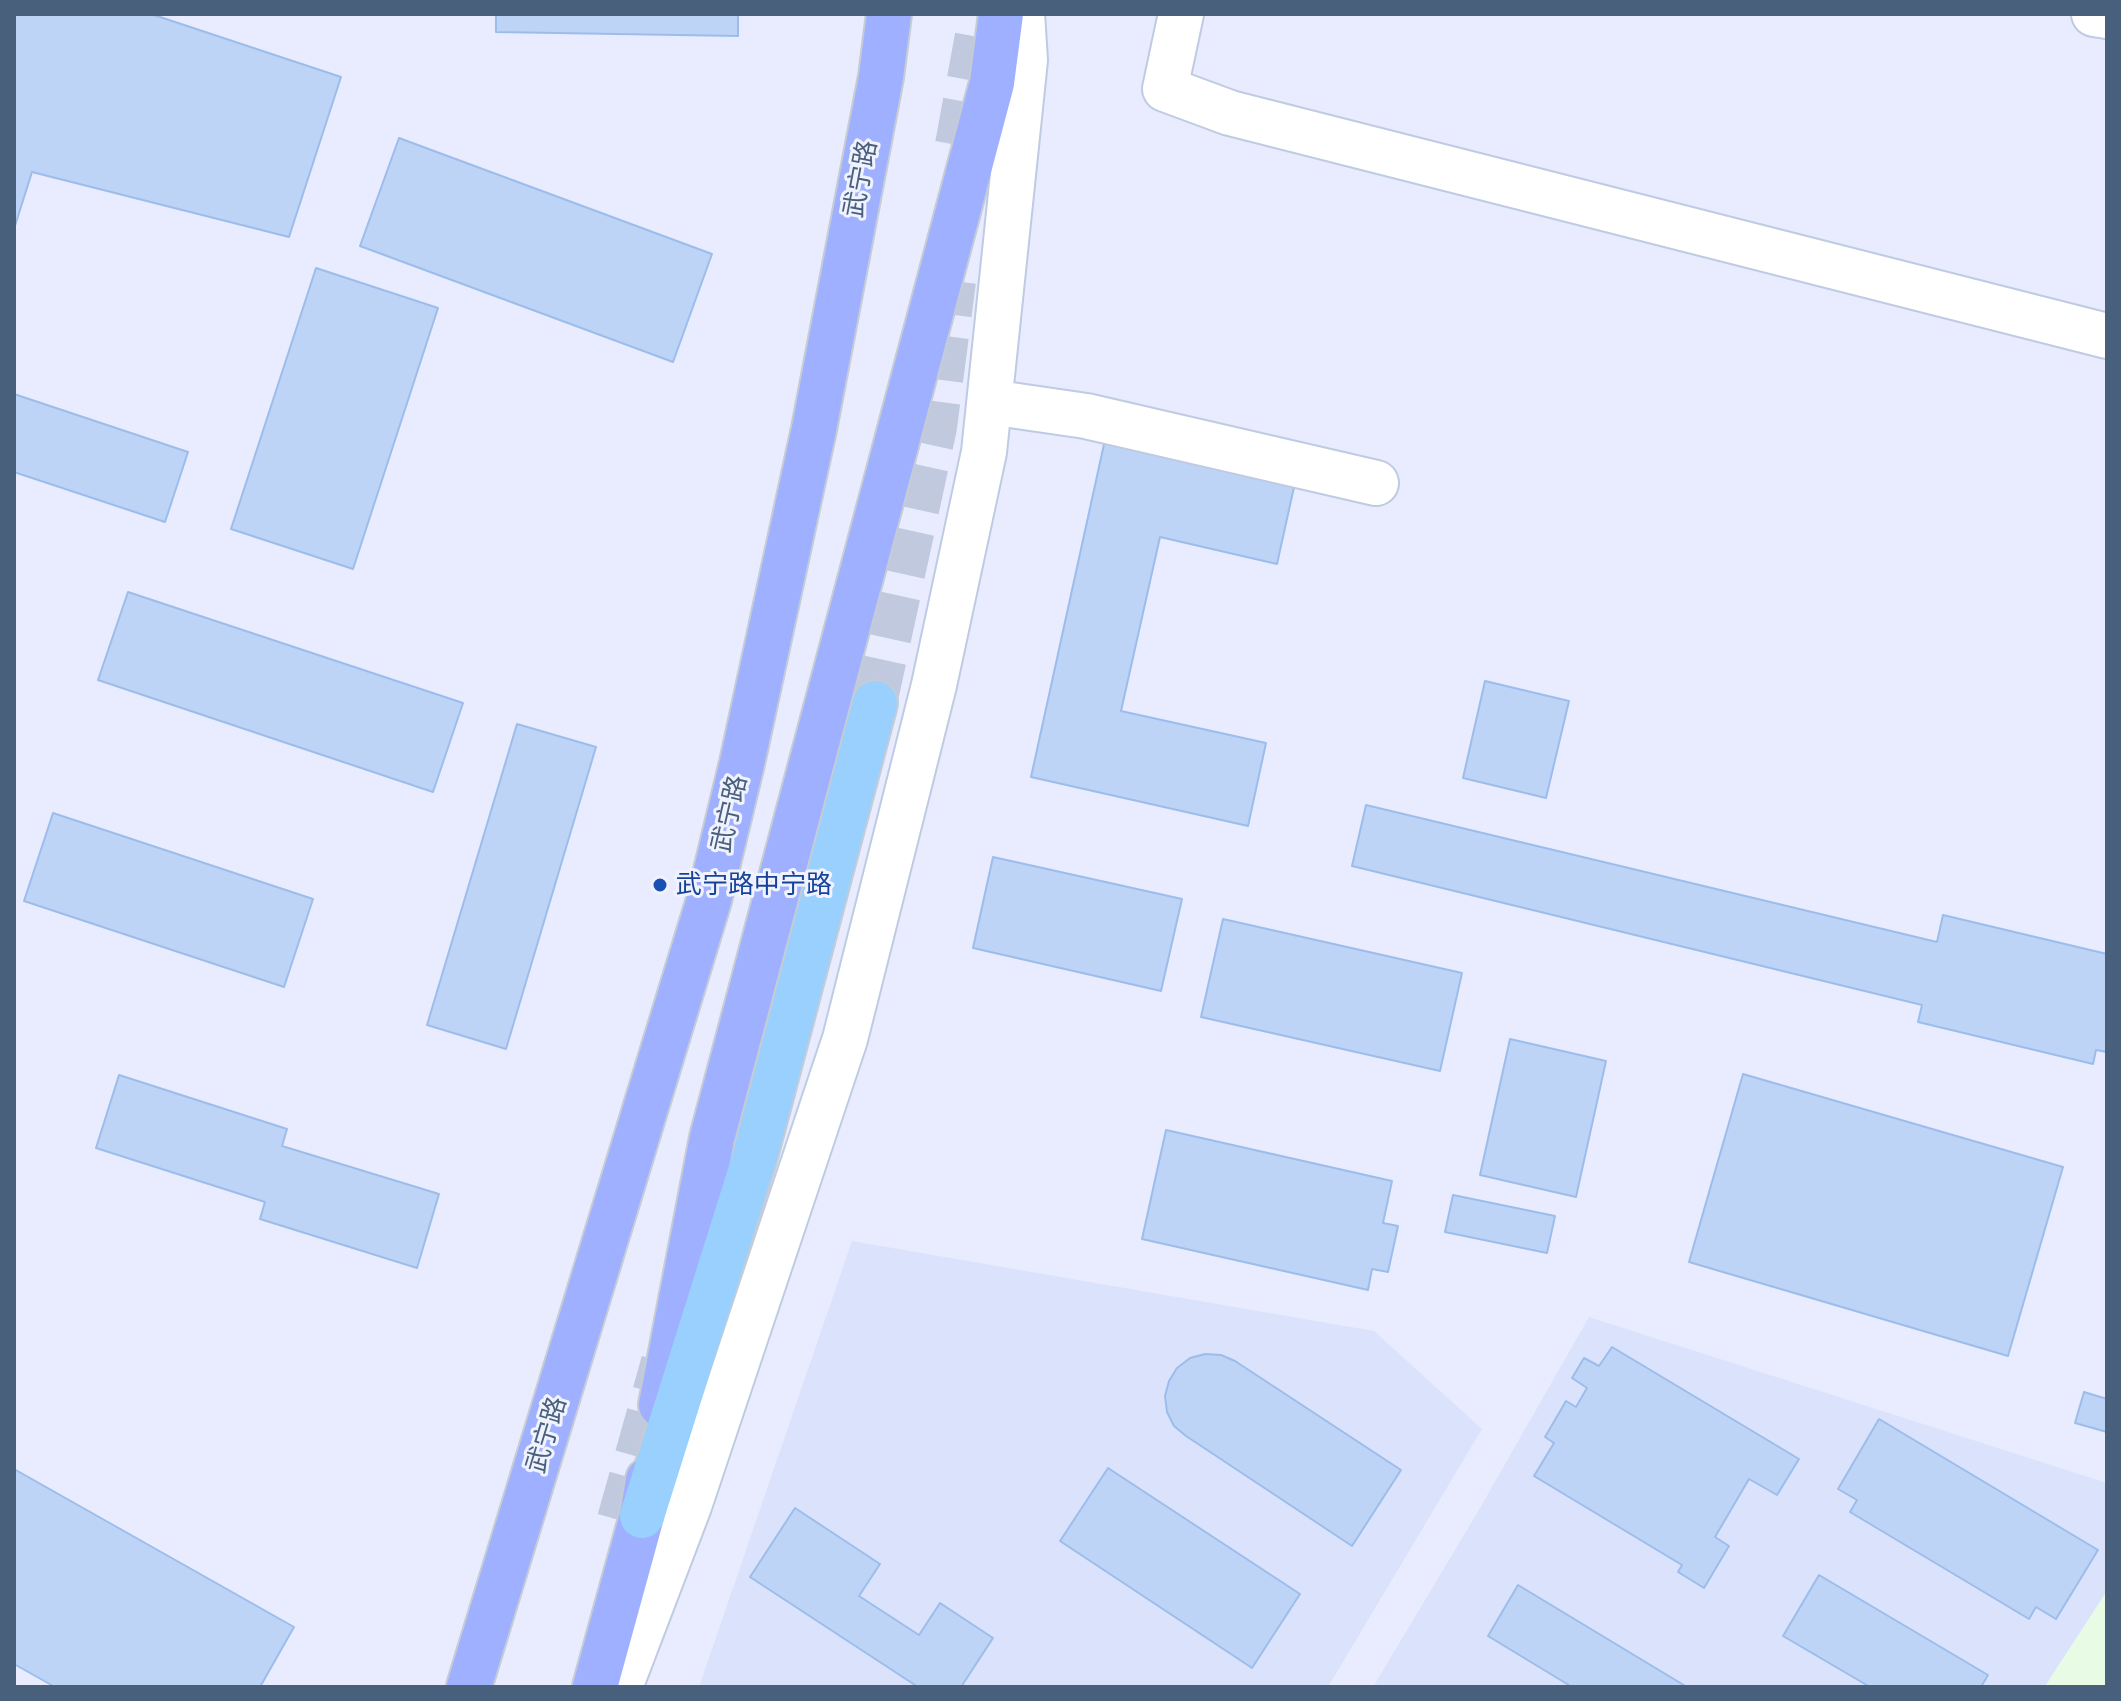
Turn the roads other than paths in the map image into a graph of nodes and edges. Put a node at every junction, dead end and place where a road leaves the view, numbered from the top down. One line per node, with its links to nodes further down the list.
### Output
1 (889, 14): 12 (main road, 武宁路)
2 (1001, 14): 11 (main road)
3 (1022, 14): 8 (street)
4 (1181, 14): 7 (street)
5 (2094, 14): 6 (street)
6 (2107, 16)
7 (2107, 336)
8 (990, 402): 9 (street); 14 (street)
9 (1376, 483)
10 (875, 703): 11 (highway)
11 (642, 1516): 13 (main road)
12 (469, 1687)
13 (595, 1687)
14 (620, 1687)

